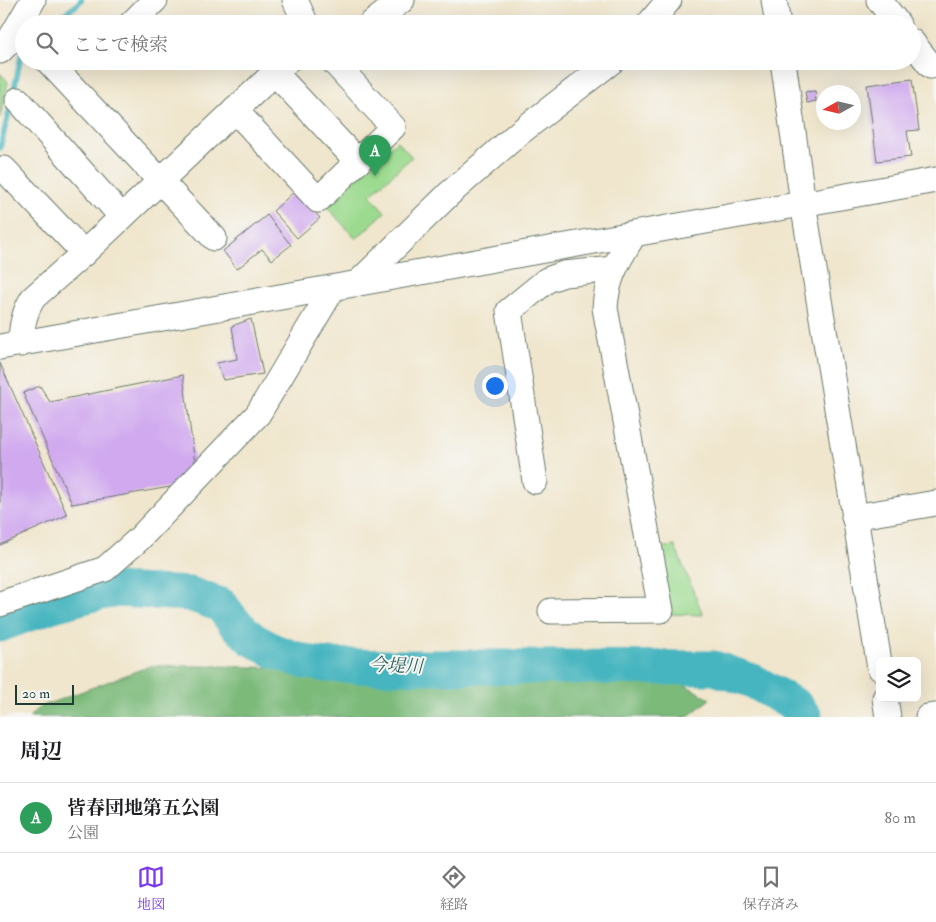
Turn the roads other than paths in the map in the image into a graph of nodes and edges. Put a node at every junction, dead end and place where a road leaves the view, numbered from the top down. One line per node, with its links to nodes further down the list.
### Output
1 (155, 0): 9 (street)
2 (295, 0): 10 (street)
3 (402, 0): 11 (street)
4 (669, 0): 12 (street)
5 (774, 0): 13 (street)
6 (879, 0): 14 (street)
7 (42, 4): 8 (street)
8 (32, 15)
9 (140, 15)
10 (302, 15)
11 (383, 15)
12 (656, 15)
13 (776, 15)
14 (891, 15)
15 (15, 35): 16 (street)
16 (0, 51)
17 (921, 53): 18 (street)
18 (931, 66)
19 (56, 70): 30 (street)
20 (278, 70): 26 (street)
21 (283, 70): 27 (street)
22 (341, 70): 27 (street)
23 (600, 70): 37 (street)
24 (784, 70): 31 (street)
25 (18, 100): 32 (street)
26 (235, 110): 27 (street); 30 (street)
27 (358, 162)
28 (4, 170): 35 (street)
29 (936, 180): 31 (street)
30 (160, 181): 32 (street); 34 (street)
31 (803, 203): 33 (street); 42 (street)
32 (122, 217): 35 (street)
33 (634, 234): 36 (street); 37 (street)
34 (214, 238)
35 (84, 253): 39 (street)
36 (614, 269): 40 (street); 44 (street)
37 (358, 283): 38 (street)
38 (334, 288): 39 (street); 43 (street)
39 (11, 346)
40 (535, 481)
41 (936, 503): 42 (street)
42 (854, 517): 45 (street)
43 (0, 604)
44 (551, 611)
45 (878, 657)
46 (886, 702): 48 (street)
47 (936, 716): 49 (street)
48 (888, 717)
49 (928, 717)

